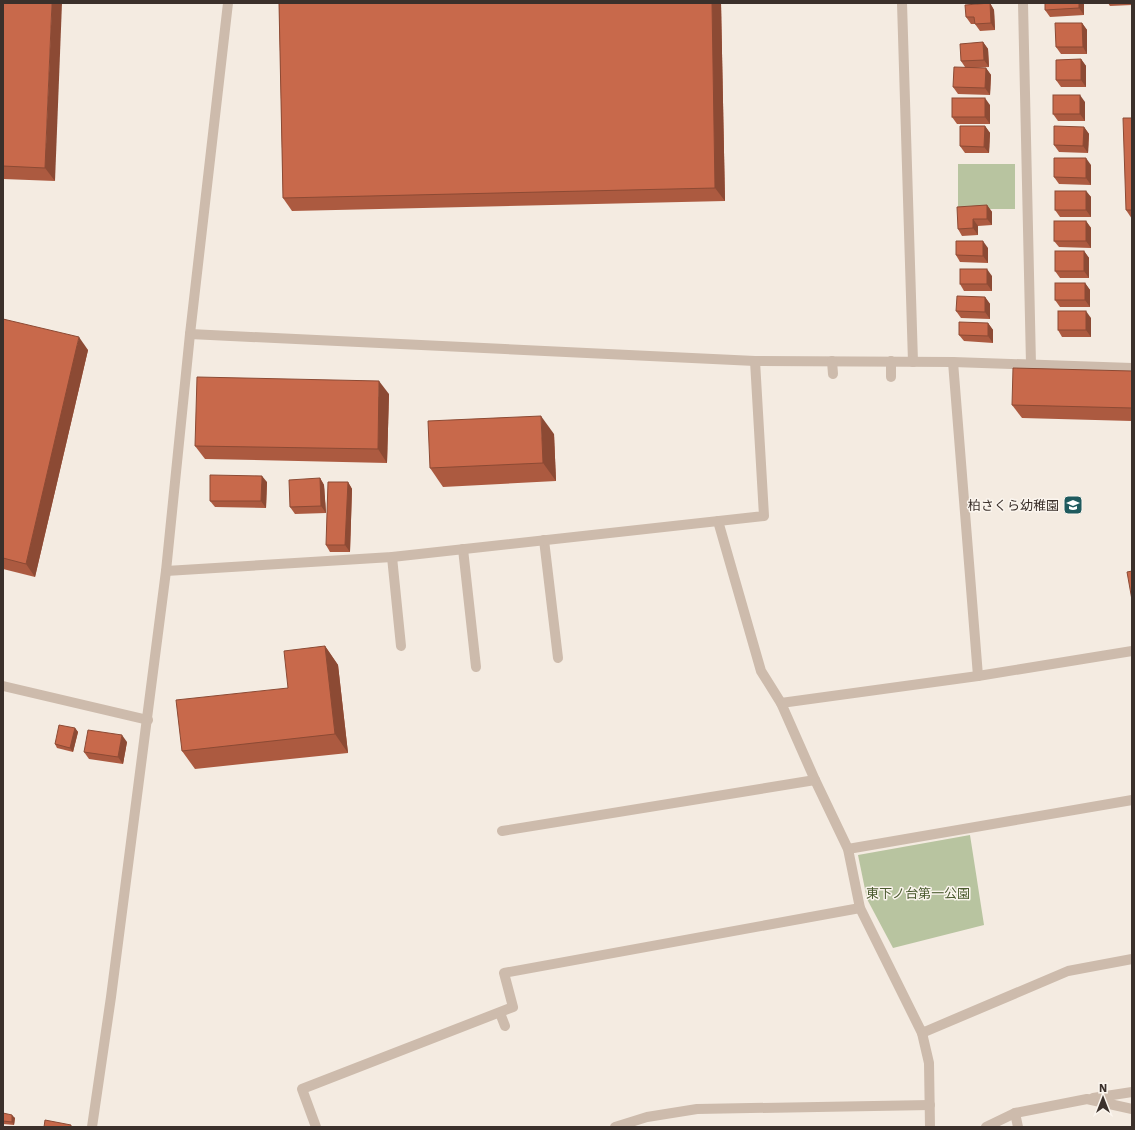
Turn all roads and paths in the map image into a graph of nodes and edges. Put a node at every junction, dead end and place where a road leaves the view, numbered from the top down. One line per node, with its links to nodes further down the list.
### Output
1 (228, 3): 4 (street)
2 (902, 3): 8 (street)
3 (1023, 3): 10 (street)
4 (190, 334): 5 (street); 18 (street)
5 (755, 360): 6 (street); 14 (street)
6 (832, 361): 7 (street); 12 (street)
7 (891, 361): 8 (street); 13 (street)
8 (913, 362): 9 (street)
9 (953, 362): 10 (street); 23 (street)
10 (1031, 364): 11 (street)
11 (1132, 368)
12 (833, 374)
13 (891, 377)
14 (718, 521): 15 (street); 25 (street)
15 (544, 540): 16 (street); 21 (street)
16 (463, 548): 17 (street); 22 (street)
17 (392, 557): 18 (street); 19 (street)
18 (166, 571): 26 (street)
19 (401, 646)
20 (1132, 651): 23 (street)
21 (558, 658)
22 (476, 667)
23 (978, 676): 25 (street)
24 (3, 686): 26 (street)
25 (781, 703): 27 (street)
26 (148, 720): 41 (street)
27 (814, 780): 29 (street); 30 (street)
28 (1132, 800): 30 (street)
29 (502, 831)
30 (848, 849): 31 (street)
31 (860, 908): 33 (street); 35 (street)
32 (1132, 960): 35 (street)
33 (500, 1013): 34 (street); 42 (street)
34 (505, 1026)
35 (922, 1033): 38 (street)
36 (1132, 1092): 37 (street)
37 (1087, 1100): 39 (street); 40 (street)
38 (930, 1105): 43 (street); 44 (street)
39 (1132, 1109)
40 (1016, 1113): 45 (street); 46 (street)
41 (92, 1127)
42 (316, 1127)
43 (615, 1127)
44 (930, 1127)
45 (986, 1127)
46 (1018, 1127)

